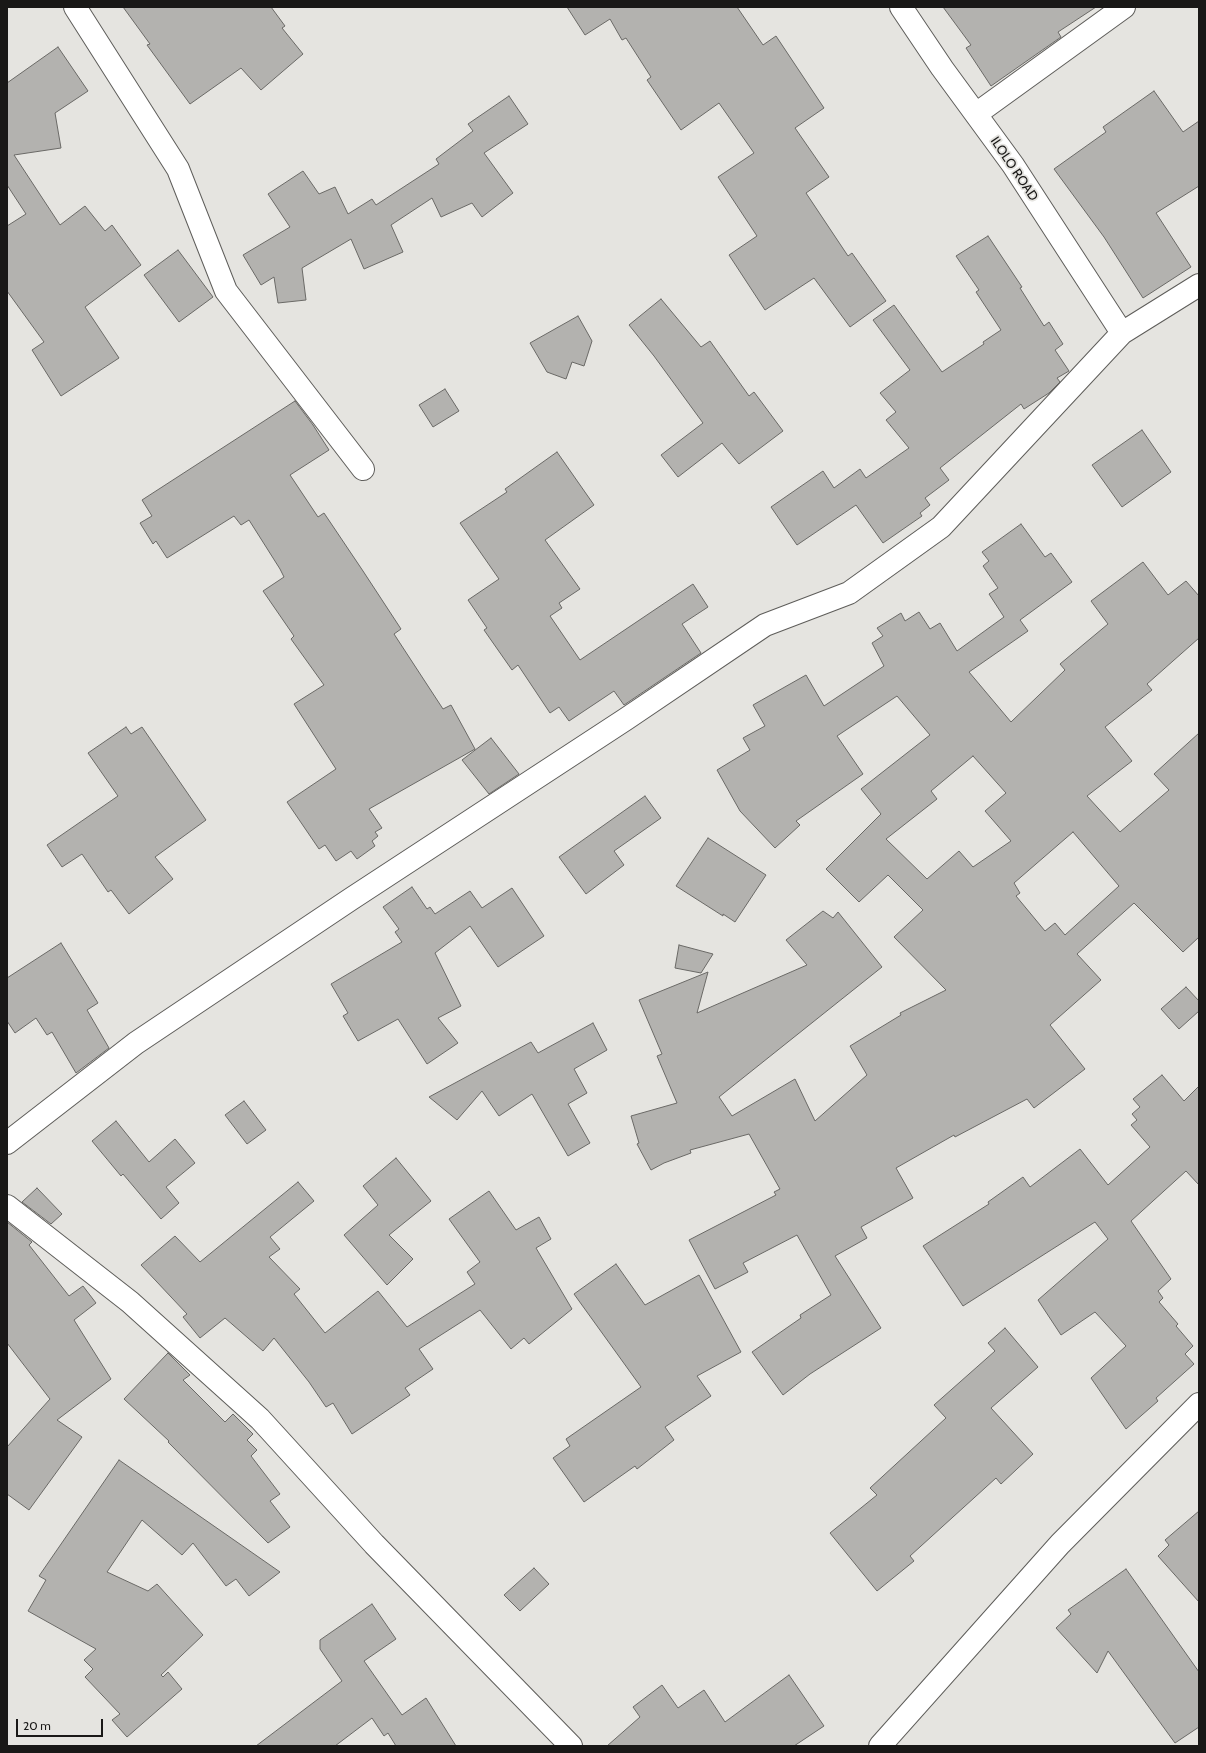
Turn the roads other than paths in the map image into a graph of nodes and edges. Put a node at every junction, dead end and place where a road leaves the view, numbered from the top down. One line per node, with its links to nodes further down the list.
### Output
1 (75, 7): 7 (street)
2 (900, 7): 4 (street, ILOLO ROAD)
3 (1124, 7): 4 (street)
4 (976, 114): 6 (street, ILOLO ROAD)
5 (1199, 286): 6 (street)
6 (1122, 333): 8 (street)
7 (363, 469)
8 (7, 1143)
9 (7, 1206): 11 (street)
10 (1199, 1404): 12 (street)
11 (571, 1746)
12 (880, 1746)

